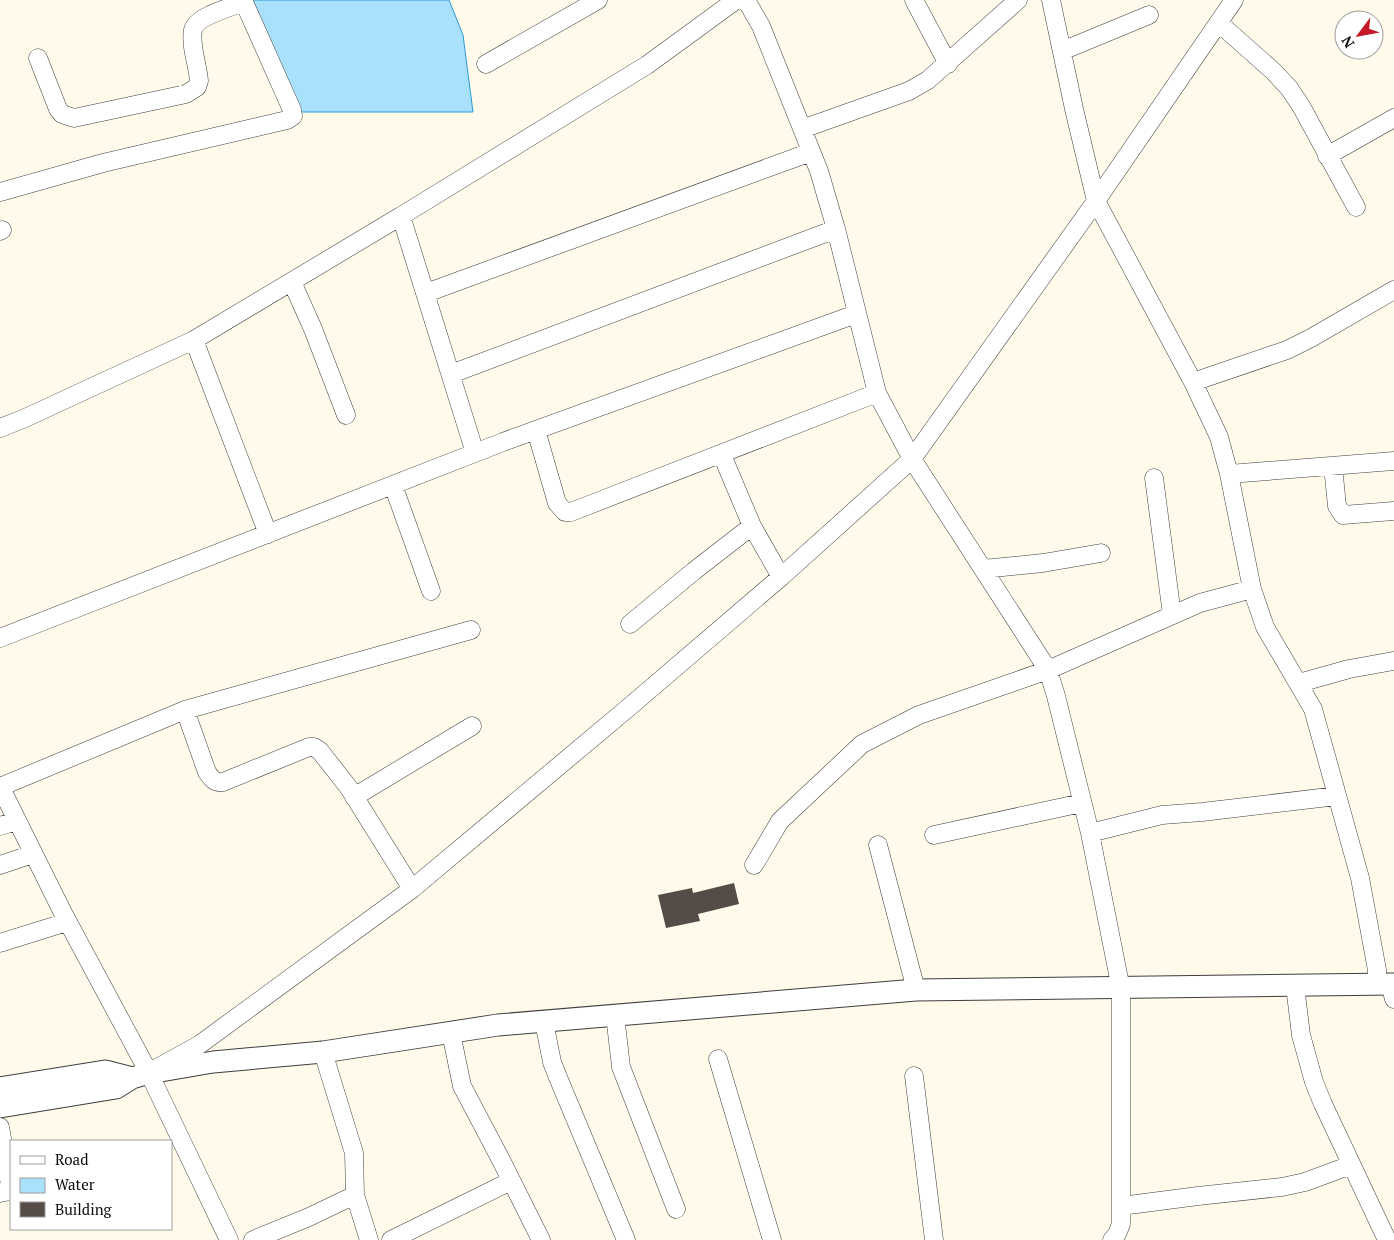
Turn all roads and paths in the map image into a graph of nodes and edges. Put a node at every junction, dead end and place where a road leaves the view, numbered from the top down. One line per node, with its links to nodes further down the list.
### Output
1 (598, 0): 13 (street)
2 (736, 0): 22 (street)
3 (746, 0): 16 (street)
4 (914, 0): 14 (street)
5 (1018, 0): 14 (street)
6 (1050, 0): 11 (street)
7 (1234, 0): 10 (street)
8 (244, 1): 12 (street); 19 (street)
9 (1149, 15): 11 (street)
10 (1219, 22): 18 (street); 20 (street)
11 (1062, 51): 20 (street)
12 (38, 58)
13 (486, 64)
14 (948, 64): 16 (street)
15 (1394, 118): 18 (street)
16 (802, 129): 17 (street)
17 (811, 152): 23 (street); 26 (street)
18 (1328, 156): 21 (street)
19 (0, 192)
20 (1096, 201): 30 (street); 37 (street)
21 (1356, 207)
22 (401, 216): 24 (street); 26 (street)
23 (836, 229): 27 (street); 29 (street)
24 (292, 282): 28 (street); 32 (street)
25 (1394, 290): 30 (street)
26 (426, 293): 29 (street)
27 (856, 314): 31 (street); 34 (street)
28 (194, 340): 33 (street); 45 (street)
29 (451, 374): 35 (street)
30 (1193, 382): 40 (street)
31 (877, 393): 36 (street); 37 (street)
32 (346, 416)
33 (0, 428)
34 (536, 430): 35 (street); 36 (street)
35 (476, 453): 42 (street)
36 (722, 455): 44 (street)
37 (912, 459): 47 (street); 48 (street)
38 (1394, 461): 39 (street)
39 (1333, 466): 40 (street); 43 (street)
40 (1230, 474): 49 (street)
41 (1154, 478): 51 (street)
42 (393, 485): 45 (street); 50 (street)
43 (1394, 511)
44 (752, 526): 48 (street); 52 (street)
45 (268, 534): 54 (street)
46 (1101, 553): 47 (street)
47 (983, 570): 56 (street)
48 (781, 577): 72 (street)
49 (1252, 589): 51 (street); 57 (street)
50 (431, 590)
51 (1172, 615): 56 (street)
52 (630, 624)
53 (471, 630): 58 (street)
54 (0, 638)
55 (1393, 661): 57 (street)
56 (1048, 670): 63 (street); 71 (street)
57 (1299, 683): 62 (street)
58 (185, 710): 60 (street); 61 (street)
59 (472, 726): 61 (street)
60 (0, 787): 64 (street)
61 (354, 796): 72 (street)
62 (1337, 796): 66 (street); 76 (street)
63 (1082, 803): 66 (street); 67 (street)
64 (17, 821): 65 (street); 69 (street)
65 (0, 826)
66 (1090, 833): 77 (street)
67 (934, 835)
68 (878, 845): 78 (street)
69 (33, 854): 70 (street); 73 (street)
70 (0, 865)
71 (754, 865)
72 (412, 889): 84 (street)
73 (67, 922): 74 (street); 84 (street)
74 (0, 943)
75 (1295, 986): 76 (street); 77 (street); 89 (street)
76 (1389, 988)
77 (1121, 989): 78 (street); 93 (street)
78 (916, 990): 79 (street)
79 (615, 1016): 80 (street); 94 (street)
80 (544, 1022): 81 (street); 101 (street)
81 (452, 1033): 82 (street); 90 (street)
82 (323, 1052): 84 (street); 92 (street)
83 (718, 1059): 102 (street)
84 (141, 1075): 86 (street); 87 (street); 96 (street)
85 (914, 1076): 103 (street)
86 (0, 1088)
87 (0, 1106)
88 (0, 1127): 91 (street)
89 (1351, 1165): 93 (street); 104 (street)
90 (511, 1180): 99 (street); 100 (street)
91 (0, 1193)
92 (356, 1195): 97 (street); 98 (street)
93 (1121, 1206): 95 (street)
94 (676, 1209)
95 (1115, 1238)
96 (229, 1240)
97 (252, 1240)
98 (369, 1240)
99 (390, 1240)
100 (541, 1240)
101 (626, 1240)
102 (772, 1240)
103 (934, 1240)
104 (1387, 1240)

